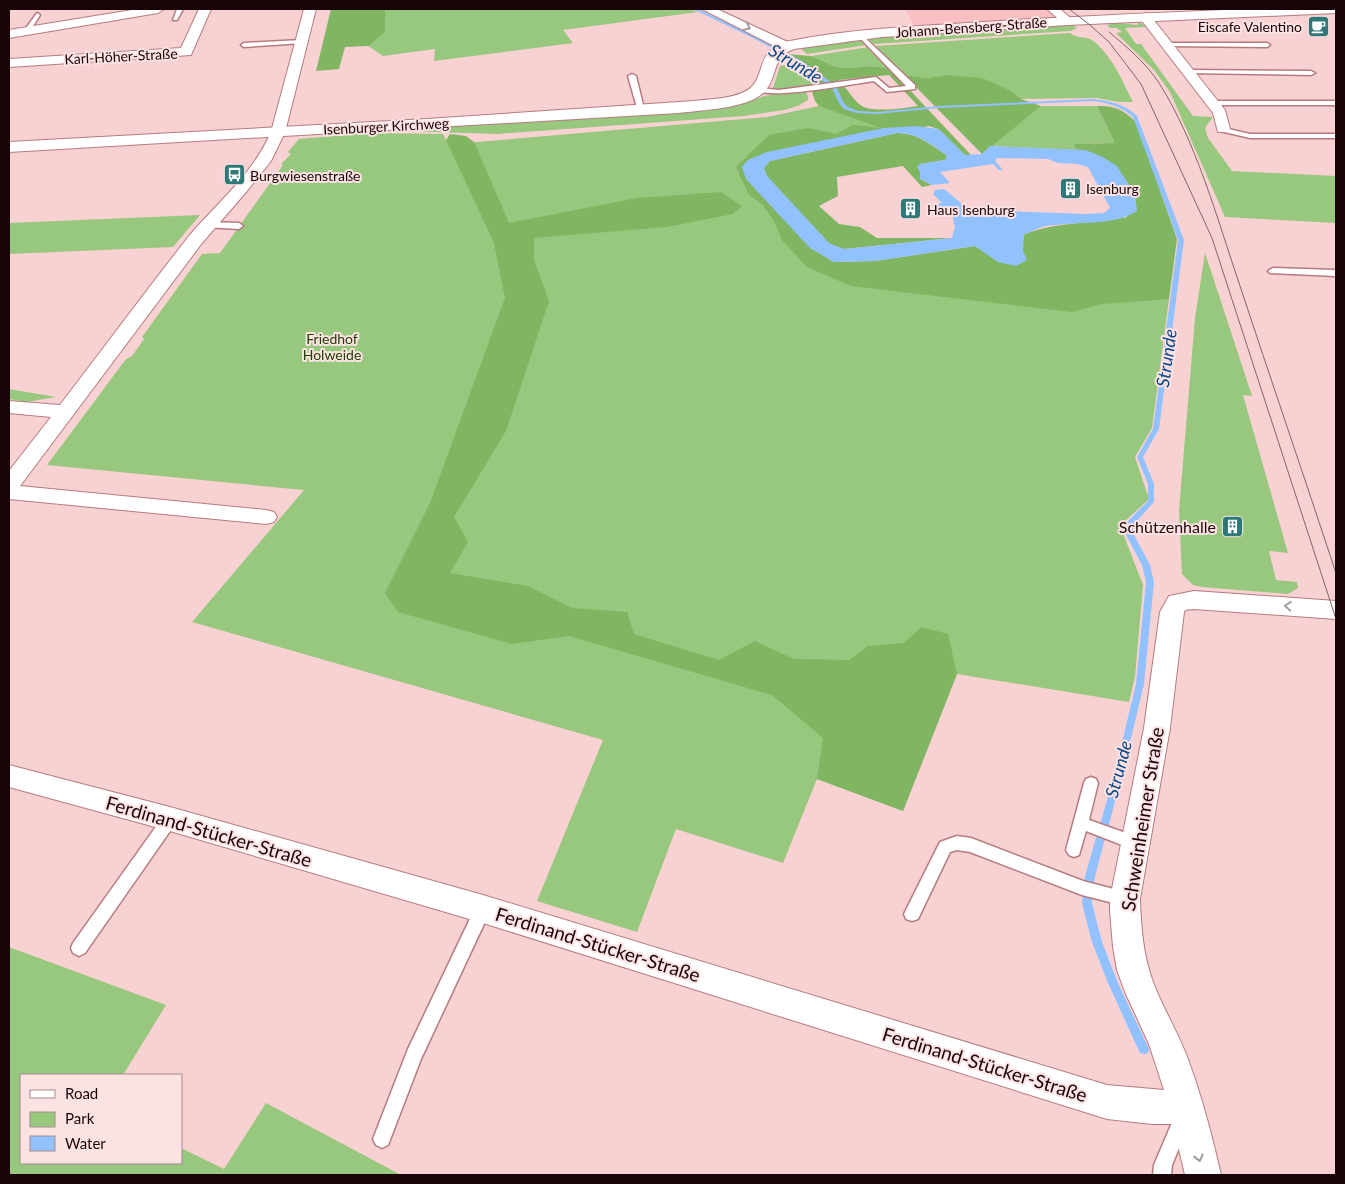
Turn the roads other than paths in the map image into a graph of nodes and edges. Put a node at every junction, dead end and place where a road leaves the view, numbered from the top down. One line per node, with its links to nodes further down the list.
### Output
1 (158, 9): 13 (street)
2 (180, 9): 11 (lane)
3 (205, 9): 21 (street, Karl-Höher-Straße)
4 (310, 9): 16 (street)
5 (708, 9): 20 (street, one-way to 20)
6 (1053, 9): 12 (street)
7 (1336, 9): 8 (street, Johann-Bensberg-Straße)
8 (1245, 10): 10 (street, Johann-Bensberg-Straße)
9 (37, 14): 13 (lane)
10 (1145, 17): 12 (street, Johann-Bensberg-Straße); 18 (street)
11 (175, 19)
12 (1068, 21): 15 (street, Johann-Bensberg-Straße)
13 (27, 31): 14 (street)
14 (9, 34)
15 (860, 35): 20 (street, Johann-Bensberg-Straße); 25 (lane)
16 (301, 42): 17 (lane); 30 (street)
17 (244, 45)
18 (1167, 45): 19 (lane); 22 (street)
19 (1267, 45)
20 (780, 48): 25 (street)
21 (9, 62)
22 (1189, 72): 23 (lane); 26 (street)
23 (1311, 73)
24 (632, 76): 28 (lane)
25 (760, 90): 28 (street, Isenburger Kirchweg)
26 (1212, 103): 27 (lane); 29 (street)
27 (1336, 103)
28 (642, 111): 30 (street, Isenburger Kirchweg)
29 (1223, 129): 31 (lane)
30 (278, 132): 32 (street, Isenburger Kirchweg); 33 (street)
31 (1336, 136)
32 (9, 147)
33 (208, 225): 34 (lane); 38 (street)
34 (239, 226)
35 (1273, 271): 36 (lane)
36 (1336, 273)
37 (9, 407): 38 (street)
38 (65, 412): 39 (street)
39 (9, 486)
40 (9, 492): 41 (street)
41 (266, 517)
42 (1336, 610): 47 (street, Schweinheimer Straße, one-way to 47)
43 (9, 776): 45 (street, Ferdinand-Stücker-Straße)
44 (1091, 783): 46 (lane)
45 (170, 819): 50 (street, Ferdinand-Stücker-Straße); 52 (lane)
46 (1088, 826): 47 (lane); 48 (lane)
47 (1124, 839): 49 (street, Schweinheimer Straße)
48 (1074, 850)
49 (1125, 899): 51 (lane); 53 (street, Schweinheimer Straße)
50 (483, 909): 53 (street, Ferdinand-Stücker-Straße); 54 (lane)
51 (912, 914)
52 (79, 948)
53 (1186, 1107): 55 (lane); 56 (street, Schweinheimer Straße, one-way to 56)
54 (382, 1139)
55 (1162, 1175)
56 (1203, 1175)

